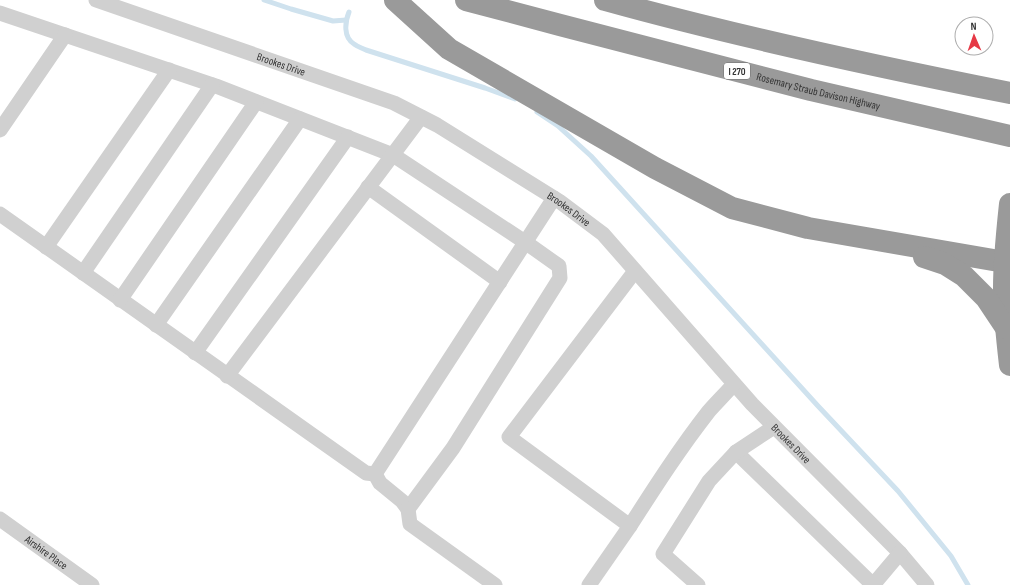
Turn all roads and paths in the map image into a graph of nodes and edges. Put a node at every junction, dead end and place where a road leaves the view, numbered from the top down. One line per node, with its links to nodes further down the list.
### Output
1 (5, 0): 6 (street)
2 (96, 0): 12 (street, Brookes Drive)
3 (395, 0): 22 (highway)
4 (466, 0): 15 (highway, Rosemary Straub Davison Highway / I 270)
5 (605, 0): 10 (highway)
6 (0, 13): 7 (street)
7 (66, 35): 8 (street); 14 (street)
8 (169, 70): 9 (street); 24 (street)
9 (212, 85): 11 (street); 27 (street)
10 (1010, 93)
11 (256, 102): 13 (street); 29 (street)
12 (421, 117): 17 (street); 19 (street, Brookes Drive)
13 (300, 119): 16 (street); 30 (street)
14 (0, 130)
15 (1010, 136)
16 (348, 137): 17 (street); 32 (street)
17 (393, 154): 18 (street); 23 (street)
18 (368, 187): 28 (street); 34 (street)
19 (554, 198): 23 (street); 26 (street, Brookes Drive)
20 (1010, 204): 25 (highway)
21 (0, 214): 24 (street)
22 (880, 240): 25 (highway); 31 (highway)
23 (525, 242): 28 (street); 39 (street)
24 (46, 247): 27 (street)
25 (1008, 262): 31 (highway)
26 (635, 271): 35 (street, Brookes Drive); 41 (street)
27 (83, 273): 29 (street)
28 (500, 282): 38 (street)
29 (120, 300): 30 (street)
30 (156, 325): 32 (street)
31 (1006, 328): 33 (highway)
32 (195, 353): 34 (street)
33 (1010, 365)
34 (227, 376): 38 (street)
35 (734, 384): 36 (street, Brookes Drive); 41 (street)
36 (774, 427): 37 (street); 42 (street, Brookes Drive)
37 (736, 452): 46 (street); 47 (street)
38 (375, 474): 39 (street)
39 (408, 509): 44 (street)
40 (0, 519): 43 (street, Airshire Place)
41 (630, 526): 45 (street)
42 (900, 553): 47 (street); 48 (street, Brookes Drive)
43 (92, 585)
44 (495, 585)
45 (589, 585)
46 (698, 585)
47 (873, 585)
48 (927, 585)

